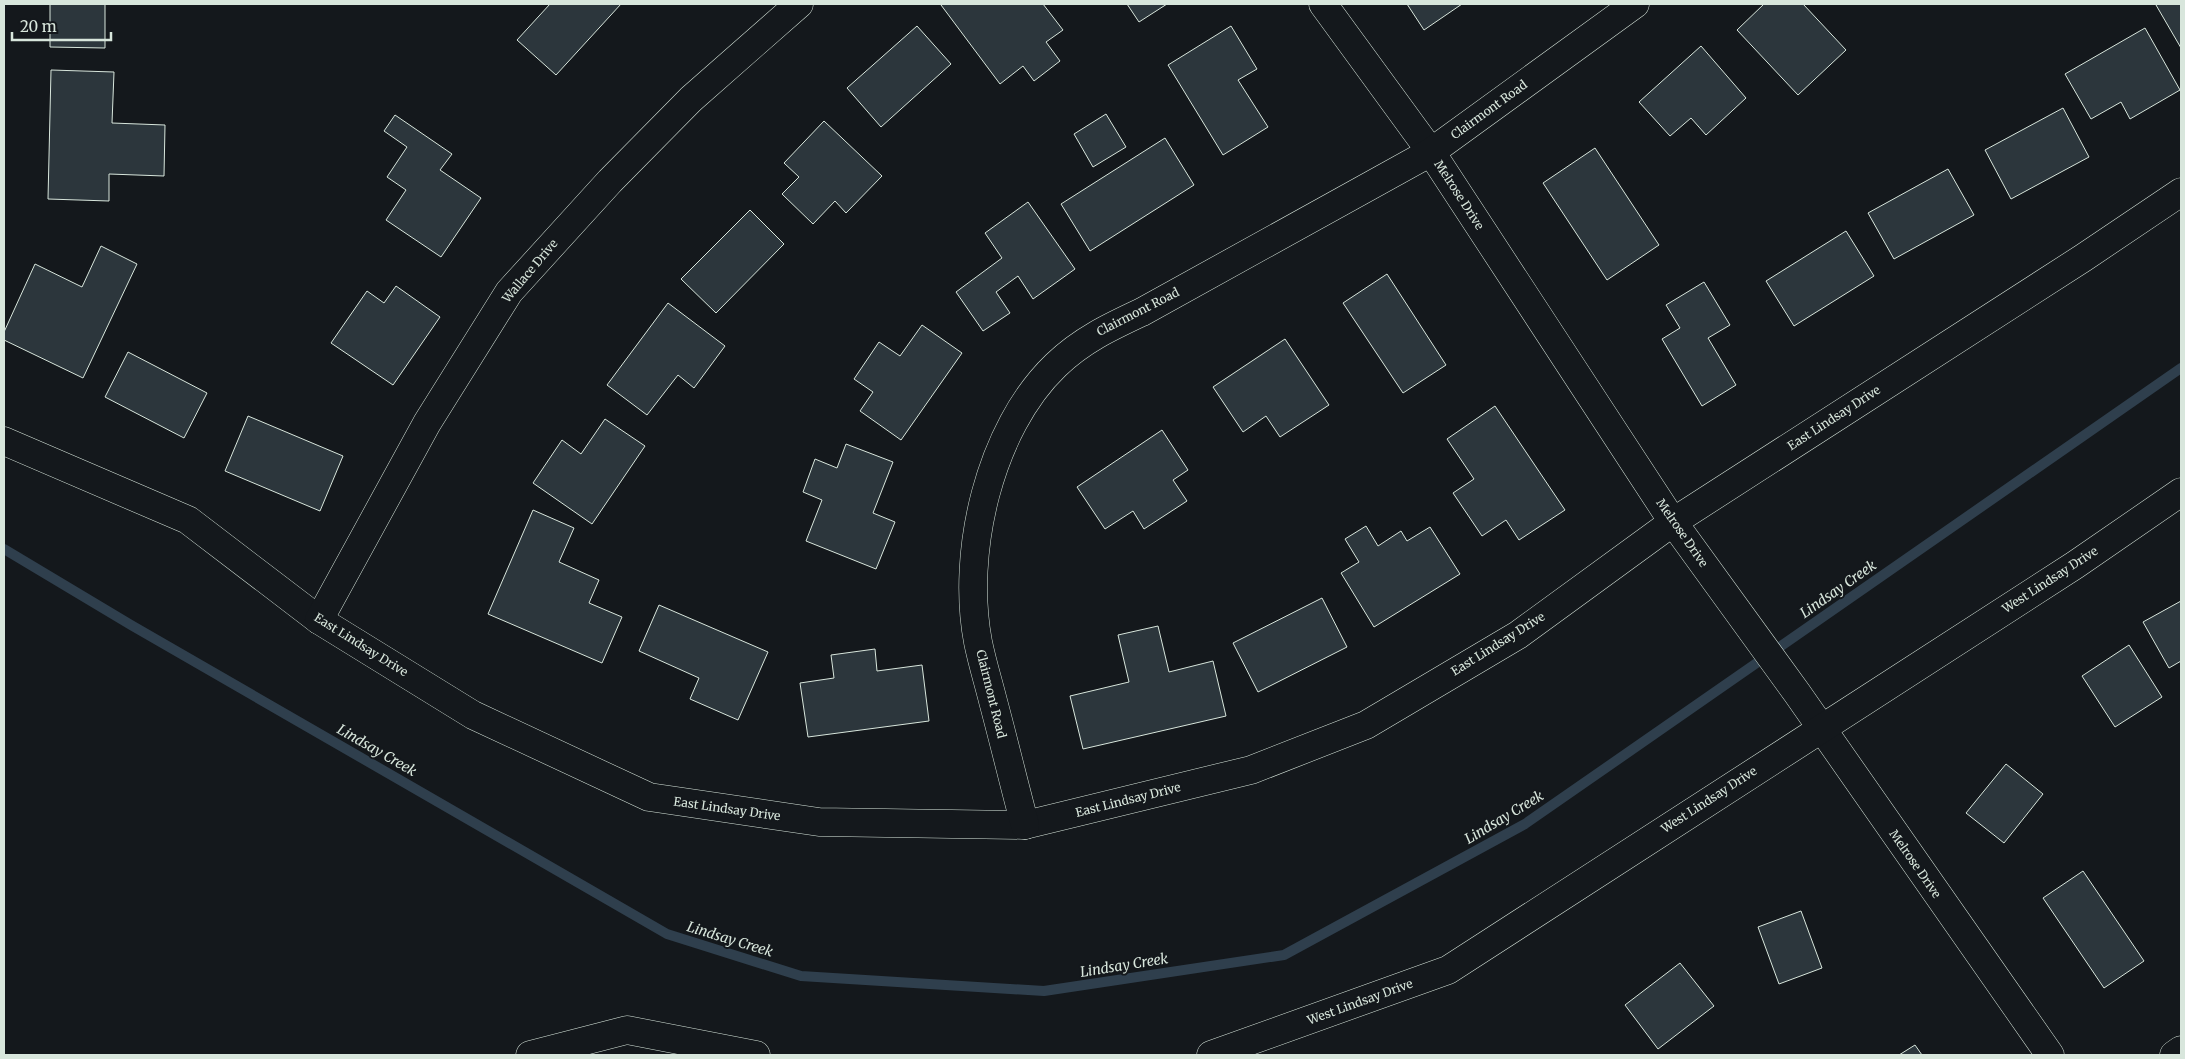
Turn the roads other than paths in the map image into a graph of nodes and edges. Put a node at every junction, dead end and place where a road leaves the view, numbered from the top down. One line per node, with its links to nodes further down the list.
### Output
1 (799, 4): 9 (street, Wallace Drive)
2 (1323, 4): 4 (street, Melrose Drive)
3 (1635, 4): 4 (street, Clairmont Road)
4 (1431, 152): 8 (street, Melrose Drive); 11 (street, Clairmont Road)
5 (2181, 192): 8 (street, East Lindsay Drive)
6 (4, 441): 9 (street, East Lindsay Drive)
7 (2181, 492): 10 (street, West Lindsay Drive)
8 (1673, 522): 10 (street, Melrose Drive); 11 (street, East Lindsay Drive)
9 (319, 620): 11 (street, East Lindsay Drive)
10 (1820, 728): 15 (street, West Lindsay Drive); 16 (street, Melrose Drive)
11 (1025, 825)
12 (2181, 1050): 17 (street)
13 (530, 1055): 14 (street)
14 (756, 1055)
15 (1211, 1055)
16 (2050, 1055)
17 (2174, 1055)

